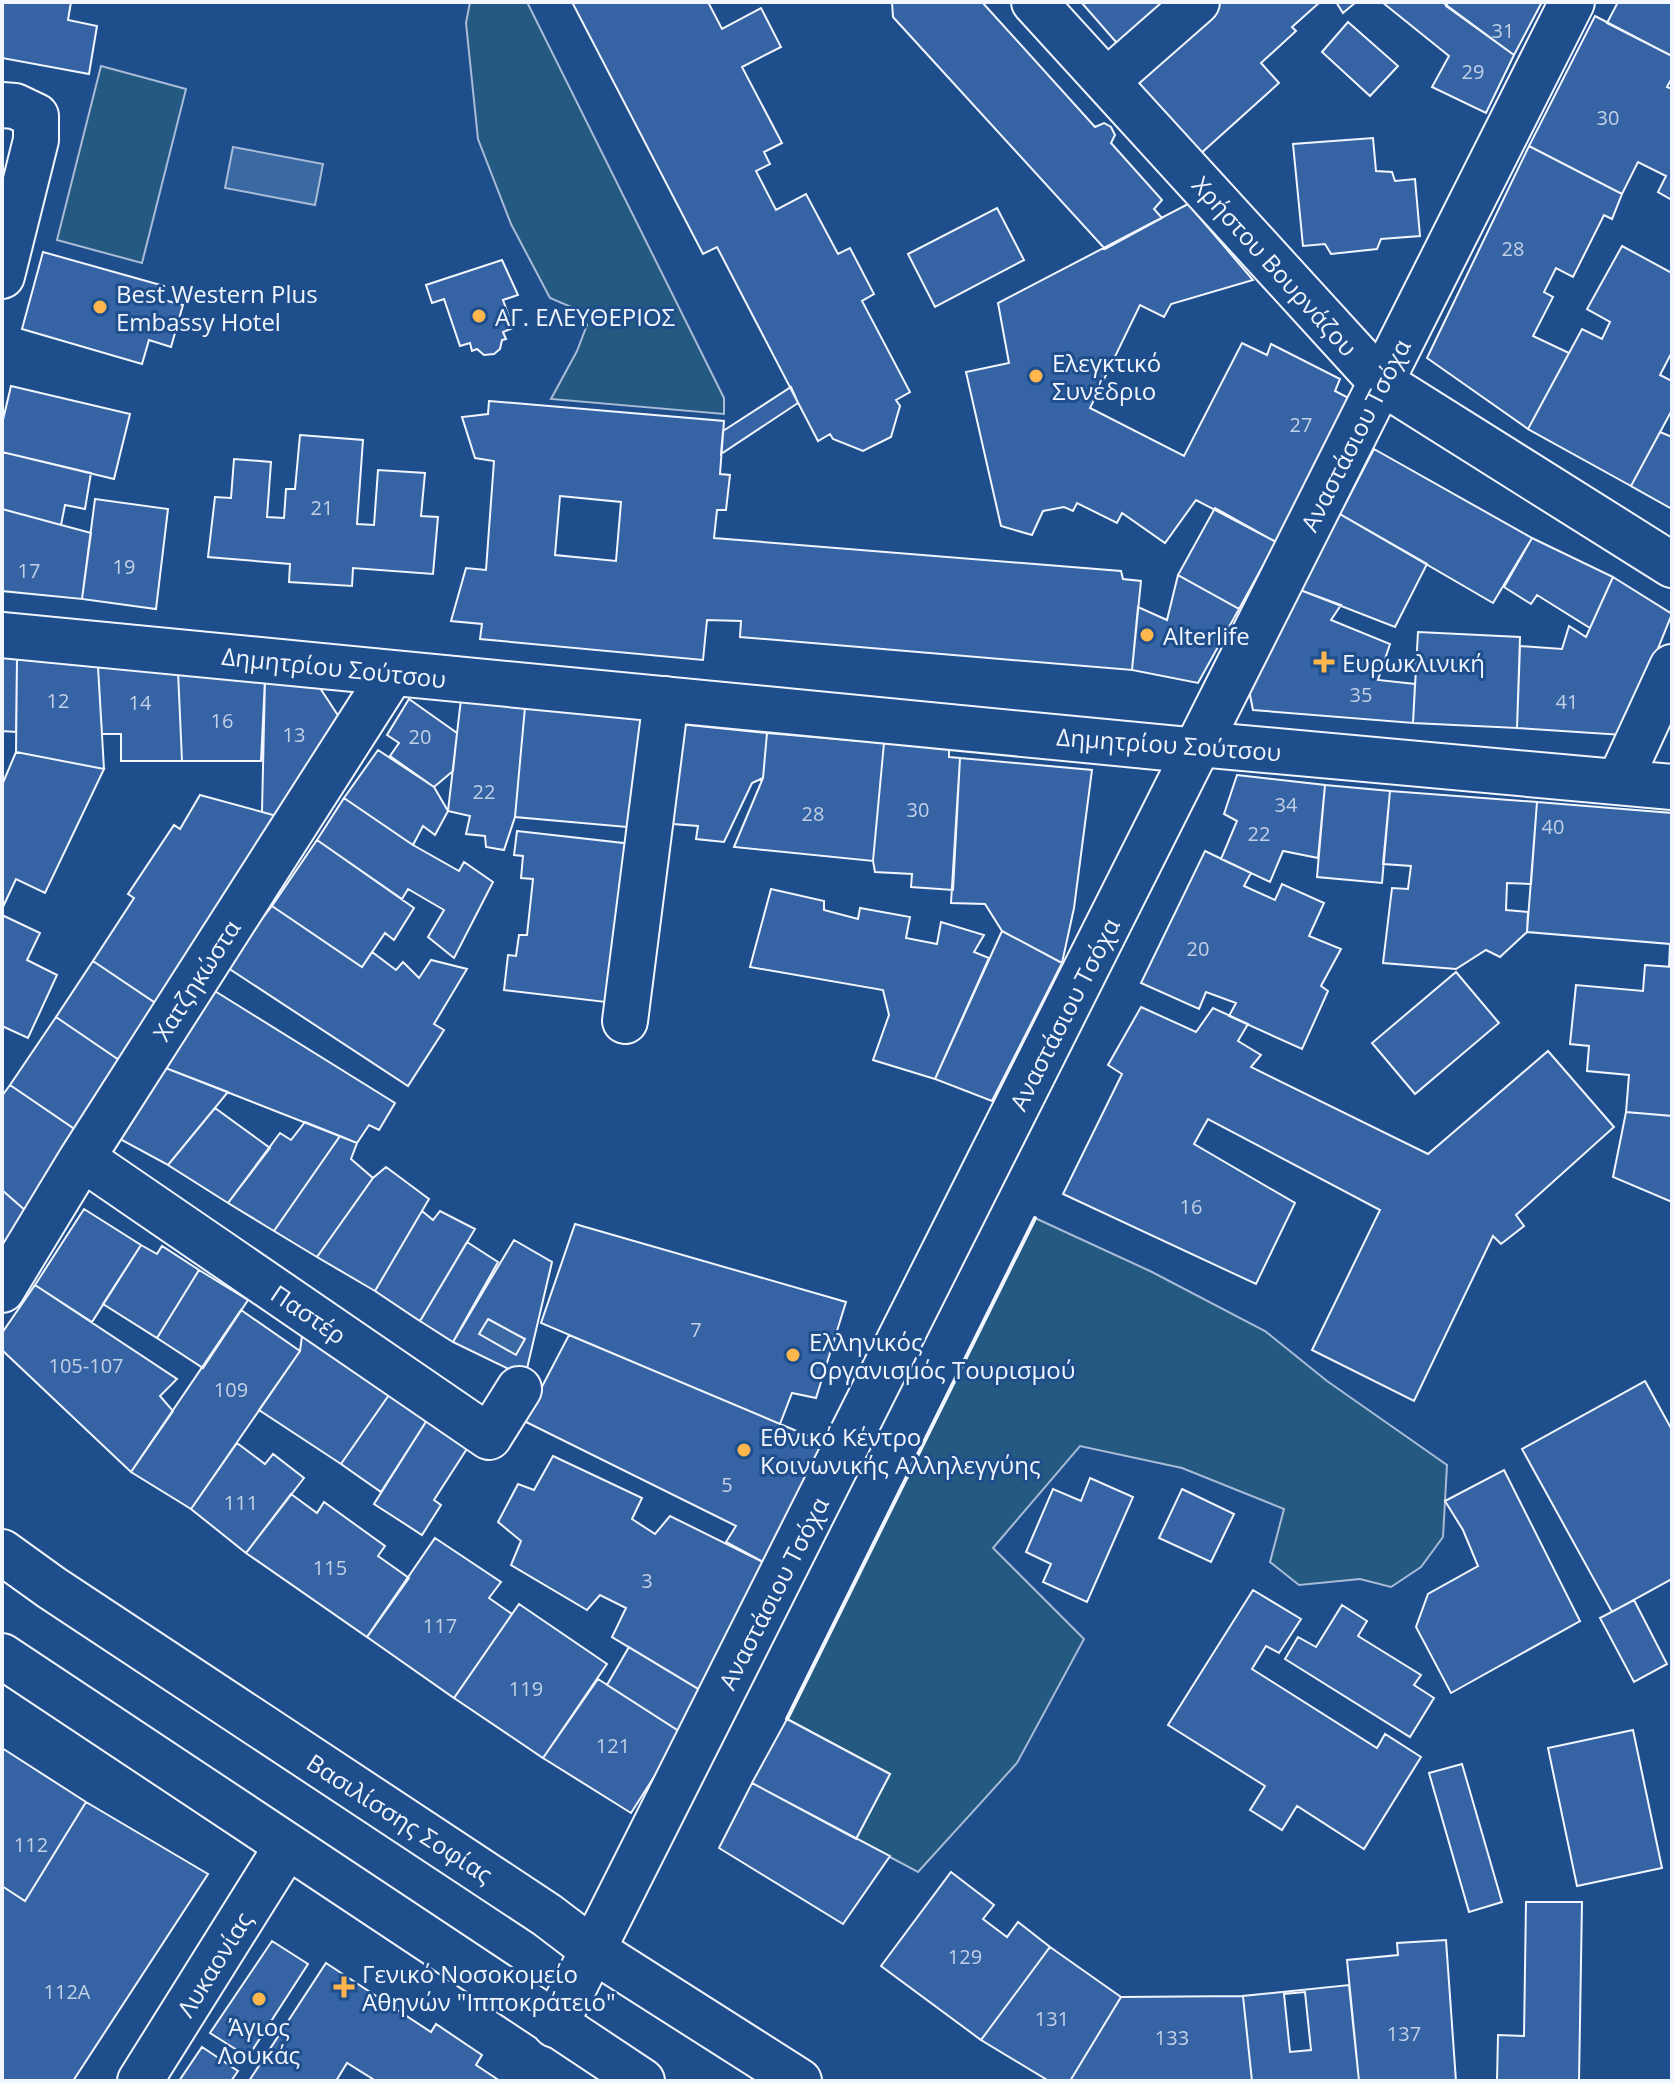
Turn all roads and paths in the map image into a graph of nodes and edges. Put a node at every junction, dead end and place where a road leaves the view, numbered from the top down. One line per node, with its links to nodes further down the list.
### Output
1 (1034, 2): 4 (street, Χρήστου Βουρνάζου)
2 (1197, 2): 4 (street)
3 (1572, 2): 7 (street, Αναστάσιου Τσόχα)
4 (1107, 81): 7 (street, Χρήστου Βουρνάζου)
5 (19, 110): 6 (street)
6 (2, 276)
7 (1381, 382): 8 (street, Χρήστου Βουρνάζου); 13 (street, Αναστάσιου Τσόχα)
8 (1672, 565)
9 (2, 635): 11 (street, Δημητρίου Σούτσου)
10 (1672, 667): 14 (street)
11 (392, 673): 12 (street, Δημητρίου Σούτσου); 17 (street, Χατζηκώστα)
12 (666, 699): 13 (street, Δημητρίου Σούτσου); 16 (street)
13 (1199, 744): 14 (street, Δημητρίου Σούτσου); 23 (street, Αναστάσιου Τσόχα)
14 (1619, 782): 15 (street, Δημητρίου Σούτσου)
15 (1672, 787)
16 (625, 1021)
17 (82, 1158): 18 (street, Χατζηκώστα); 19 (street, Παστέρ)
18 (2, 1290)
19 (519, 1389)
20 (2, 1552): 23 (street, Βασιλίσσης Σοφίας)
21 (2, 1656): 22 (street)
22 (287, 1846): 24 (street); 26 (street, Λυκαονίας)
23 (593, 1950): 24 (street, Αναστάσιου Τσόχα); 27 (street, Βασιλίσσης Σοφίας)
24 (555, 2025): 25 (street)
25 (640, 2080)
26 (140, 2081)
27 (799, 2081)

